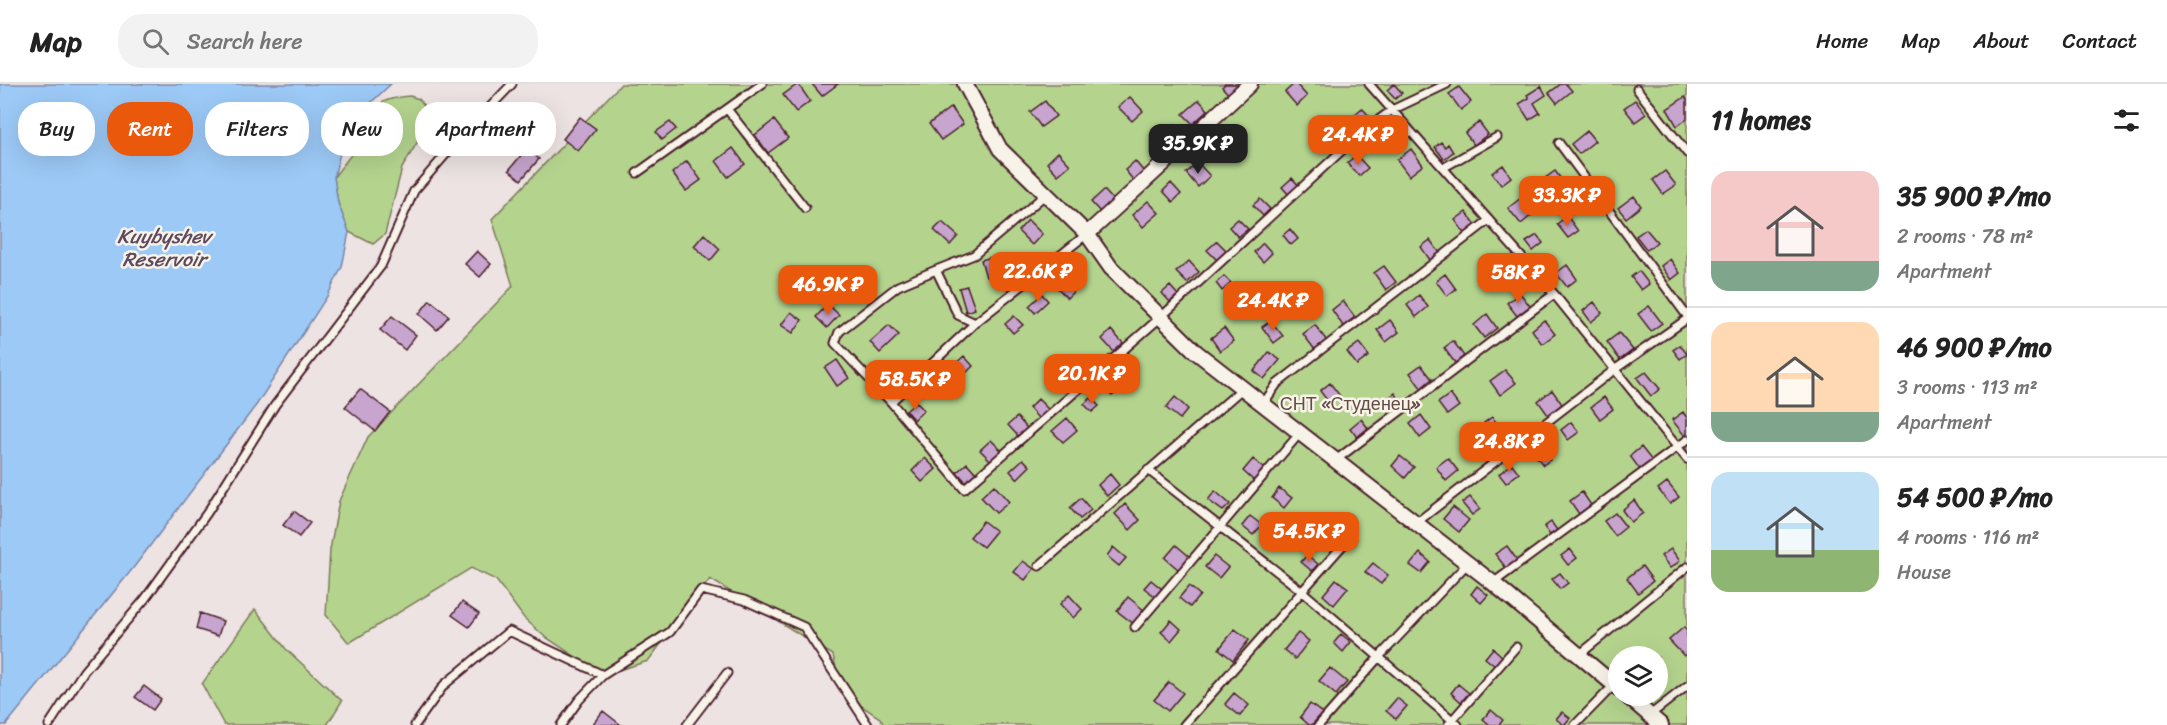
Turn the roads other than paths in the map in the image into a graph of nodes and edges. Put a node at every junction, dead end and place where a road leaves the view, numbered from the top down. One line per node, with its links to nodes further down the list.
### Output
1 (512, 84): 54 (lane)
2 (762, 84): 8 (lane)
3 (965, 84): 15 (street)
4 (1250, 84): 18 (street)
5 (1369, 84): 9 (lane)
6 (1447, 84): 9 (lane)
7 (1637, 89): 12 (lane)
8 (727, 109): 14 (lane); 16 (lane)
9 (1392, 110): 13 (lane); 21 (lane)
10 (1497, 137): 13 (lane)
11 (1559, 143): 22 (lane)
12 (1687, 153)
13 (1443, 168): 17 (lane)
14 (637, 173)
15 (1046, 194): 18 (street); 19 (lane)
16 (805, 208)
17 (1489, 220): 20 (lane); 27 (lane)
18 (1087, 234): 21 (street); 23 (lane)
19 (936, 270): 23 (lane); 26 (lane)
20 (1554, 294): 24 (lane); 32 (lane)
21 (1161, 317): 25 (street); 26 (lane)
22 (1687, 318): 24 (lane)
23 (975, 323): 26 (lane)
24 (1614, 370): 30 (lane); 34 (lane)
25 (1243, 388): 27 (street); 33 (lane)
26 (891, 402)
27 (1263, 404): 28 (street)
28 (1300, 433): 32 (street); 35 (lane)
29 (1687, 440): 30 (lane)
30 (1677, 447): 31 (lane); 40 (lane)
31 (1687, 459)
32 (1336, 460): 34 (street)
33 (1148, 470): 35 (lane); 38 (lane)
34 (1416, 523): 37 (street)
35 (1222, 527): 41 (lane); 42 (lane)
36 (1343, 545): 41 (lane)
37 (1468, 563): 40 (street); 45 (lane)
38 (1039, 566)
39 (1687, 567): 44 (lane)
40 (1493, 583): 44 (street)
41 (1303, 592): 45 (lane); 59 (lane)
42 (1135, 627)
43 (1516, 646): 53 (lane)
44 (1579, 655): 48 (street)
45 (1379, 657): 53 (lane); 60 (lane)
46 (727, 674): 57 (lane)
47 (603, 675): 55 (lane); 56 (lane); 58 (lane)
48 (1608, 680)
49 (1687, 686): 52 (lane)
50 (1608, 694): 61 (lane)
51 (1640, 706): 52 (street)
52 (1650, 715): 62 (street)
53 (1452, 723)
54 (49, 725)
55 (415, 725)
56 (561, 725)
57 (687, 725)
58 (868, 725)
59 (1184, 725)
60 (1319, 725)
61 (1575, 725)
62 (1661, 725)

